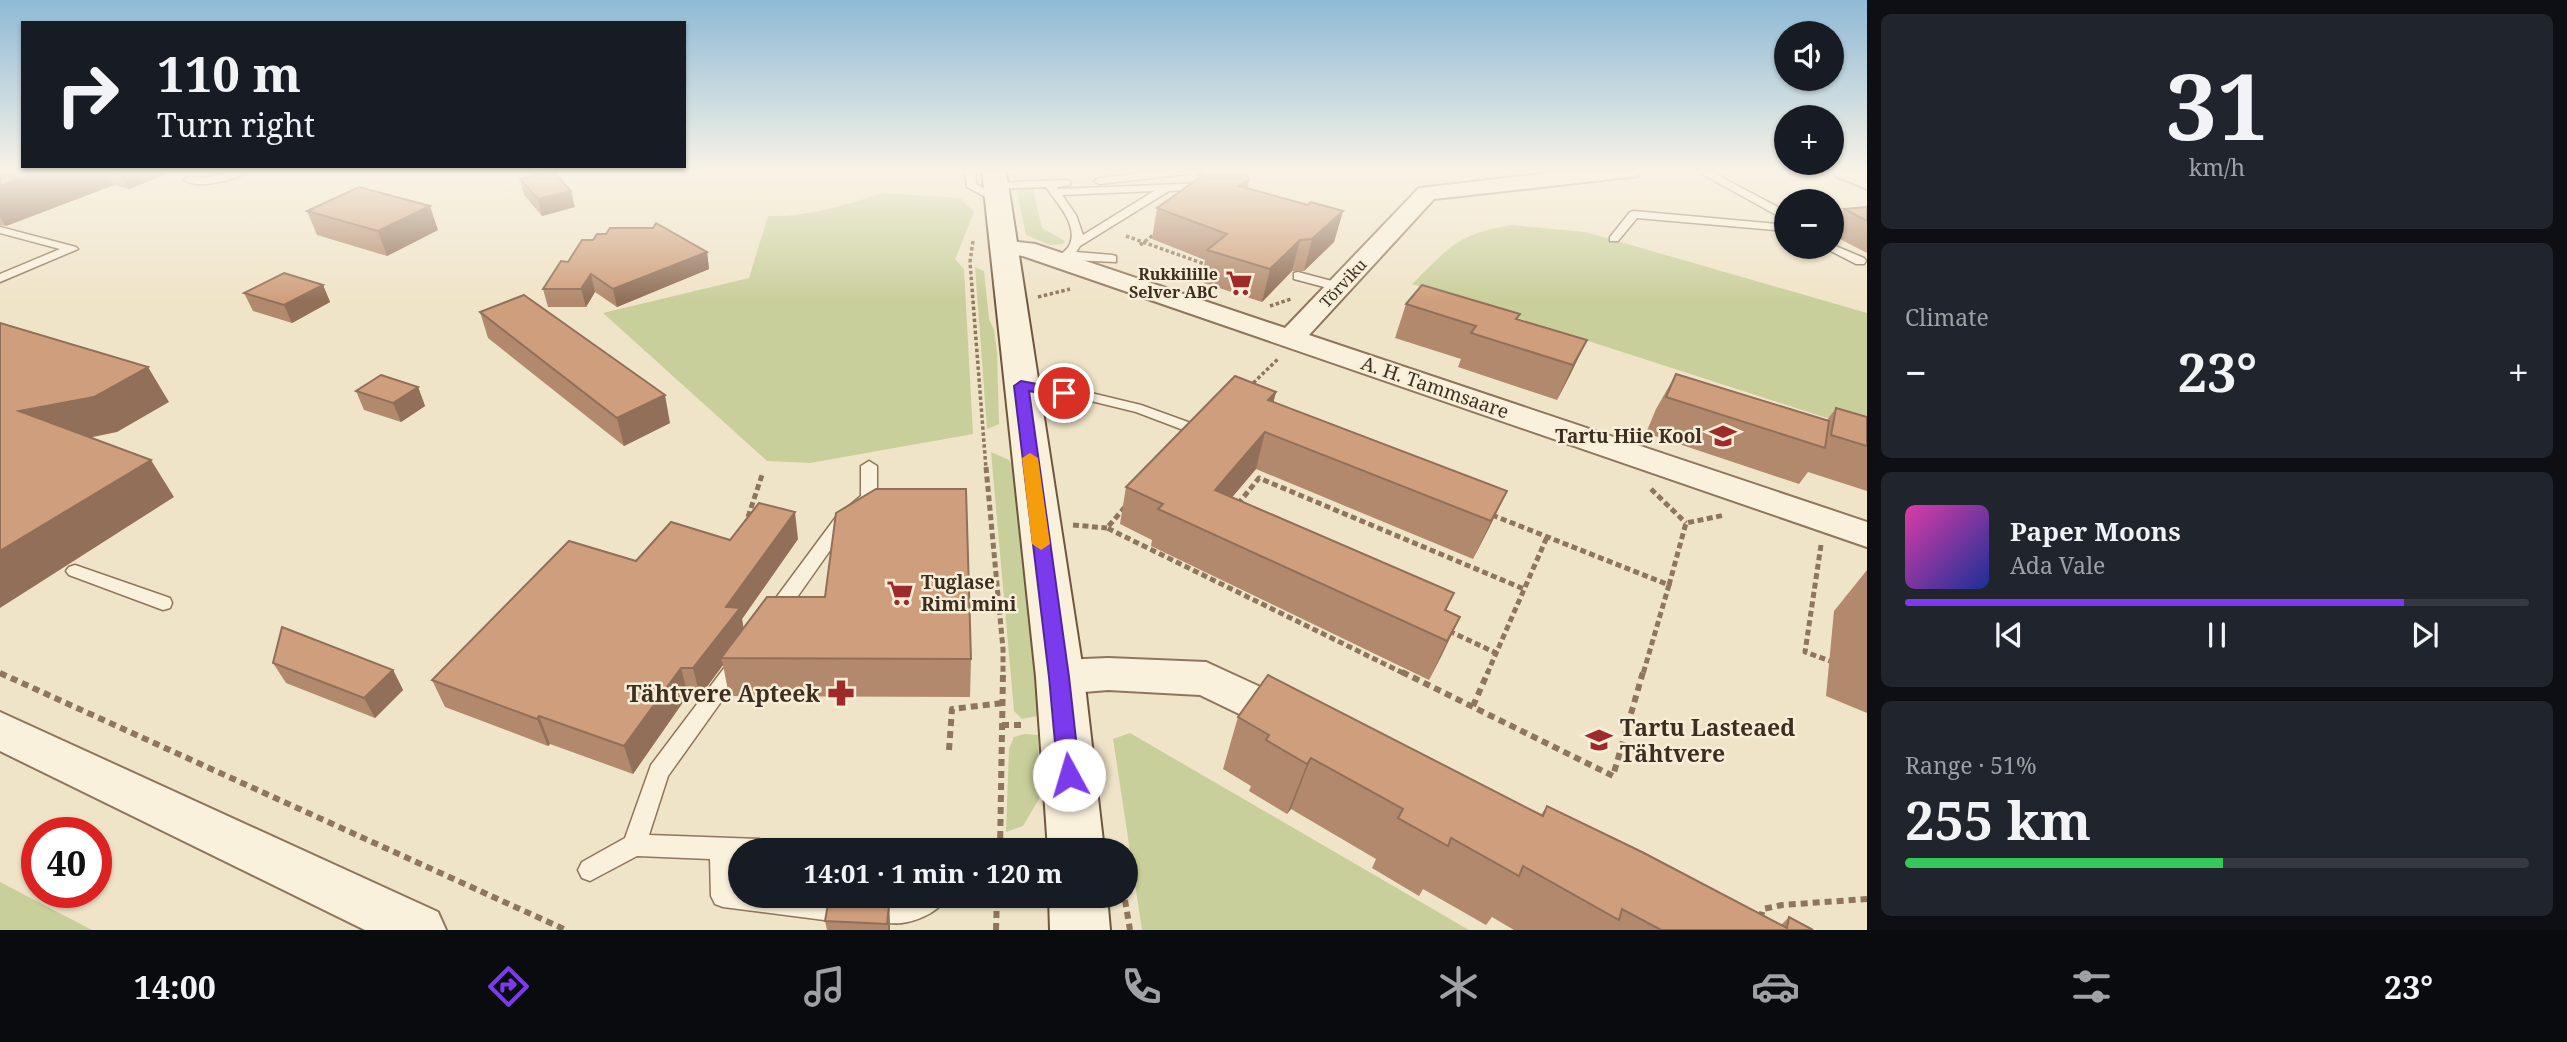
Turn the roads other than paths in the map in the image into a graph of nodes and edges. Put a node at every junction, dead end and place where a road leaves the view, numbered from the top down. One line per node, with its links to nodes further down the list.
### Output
1 (995, 214): 10 (street)
2 (1068, 214): 11 (lane)
3 (1124, 214): 11 (lane)
4 (1407, 214): 17 (street, Tõrviku)
5 (1634, 214): 9 (lane)
6 (1638, 214): 7 (lane)
7 (1774, 227)
8 (0, 230): 16 (lane)
9 (1614, 239)
10 (1002, 247): 11 (street, A. H. Tammsaare); 19 (street)
11 (1068, 253): 13 (lane); 18 (street, A. H. Tammsaare)
12 (1844, 254): 14 (lane)
13 (1112, 259)
14 (1860, 261)
15 (1298, 275): 17 (lane)
16 (0, 278)
17 (1339, 287): 18 (street, Tõrviku)
18 (1291, 338): 22 (street, A. H. Tammsaare)
19 (1021, 386): 20 (lane); 27 (street)
20 (1194, 429)
21 (869, 466): 25 (lane)
22 (1867, 535)
23 (75, 571): 24 (lane)
24 (163, 603)
25 (763, 630)
26 (747, 652): 31 (lane)
27 (1059, 677): 29 (street); 30 (street)
28 (0, 730): 39 (street)
29 (1331, 740)
30 (1075, 838)
31 (634, 845): 32 (lane); 34 (lane)
32 (721, 849): 33 (lane); 37 (lane)
33 (728, 849)
34 (590, 870)
35 (914, 908): 38 (lane)
36 (1079, 908): 40 (street)
37 (832, 909)
38 (891, 913)
39 (420, 930)
40 (1080, 930)

